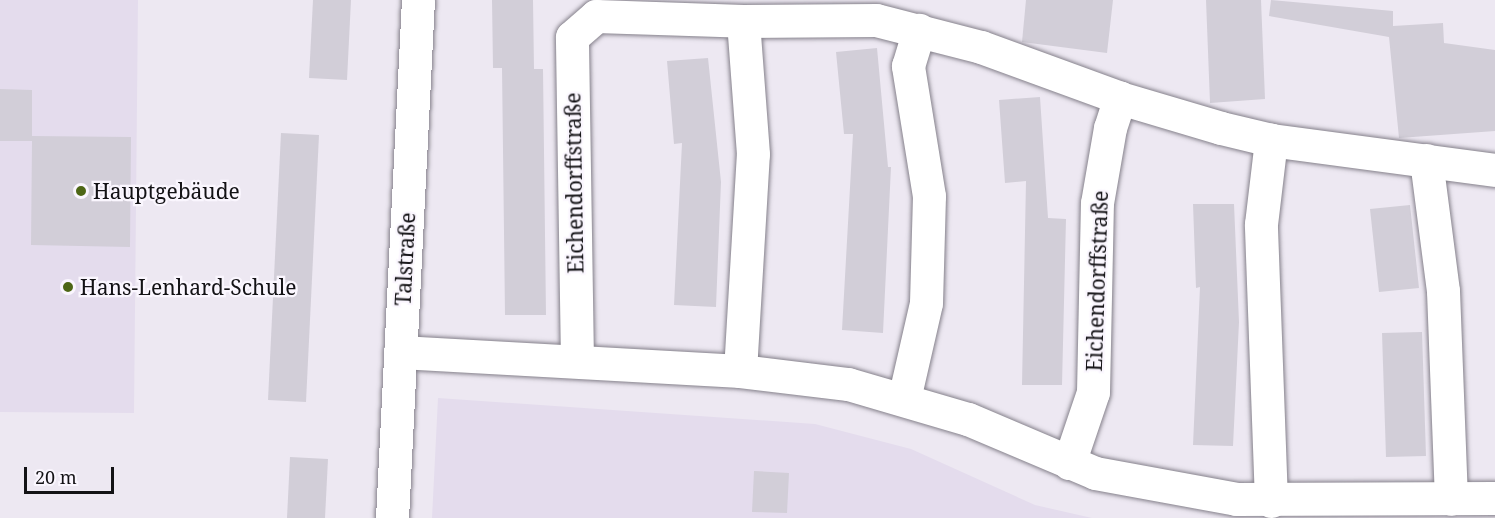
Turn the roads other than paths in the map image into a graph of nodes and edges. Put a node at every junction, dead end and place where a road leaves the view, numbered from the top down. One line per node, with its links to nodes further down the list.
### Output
1 (418, 0): 10 (street, Talstraße)
2 (596, 8): 4 (street, Eichendorffstraße); 11 (street, Eichendorffstraße)
3 (877, 10): 4 (street, Eichendorffstraße); 5 (street, Eichendorffstraße)
4 (743, 21): 12 (street)
5 (919, 30): 6 (street, Eichendorffstraße); 13 (street)
6 (1120, 98): 7 (street, Eichendorffstraße); 14 (street, Eichendorffstraße)
7 (1271, 140): 8 (street, Eichendorffstraße); 17 (street)
8 (1426, 160): 9 (street, Eichendorffstraße); 16 (street)
9 (1495, 170)
10 (400, 352): 11 (street); 18 (street, Talstraße)
11 (578, 361): 12 (street)
12 (740, 371): 13 (street)
13 (904, 399): 14 (street)
14 (1069, 463): 17 (street)
15 (1495, 498): 16 (street)
16 (1451, 499): 17 (street)
17 (1271, 501)
18 (392, 518)

